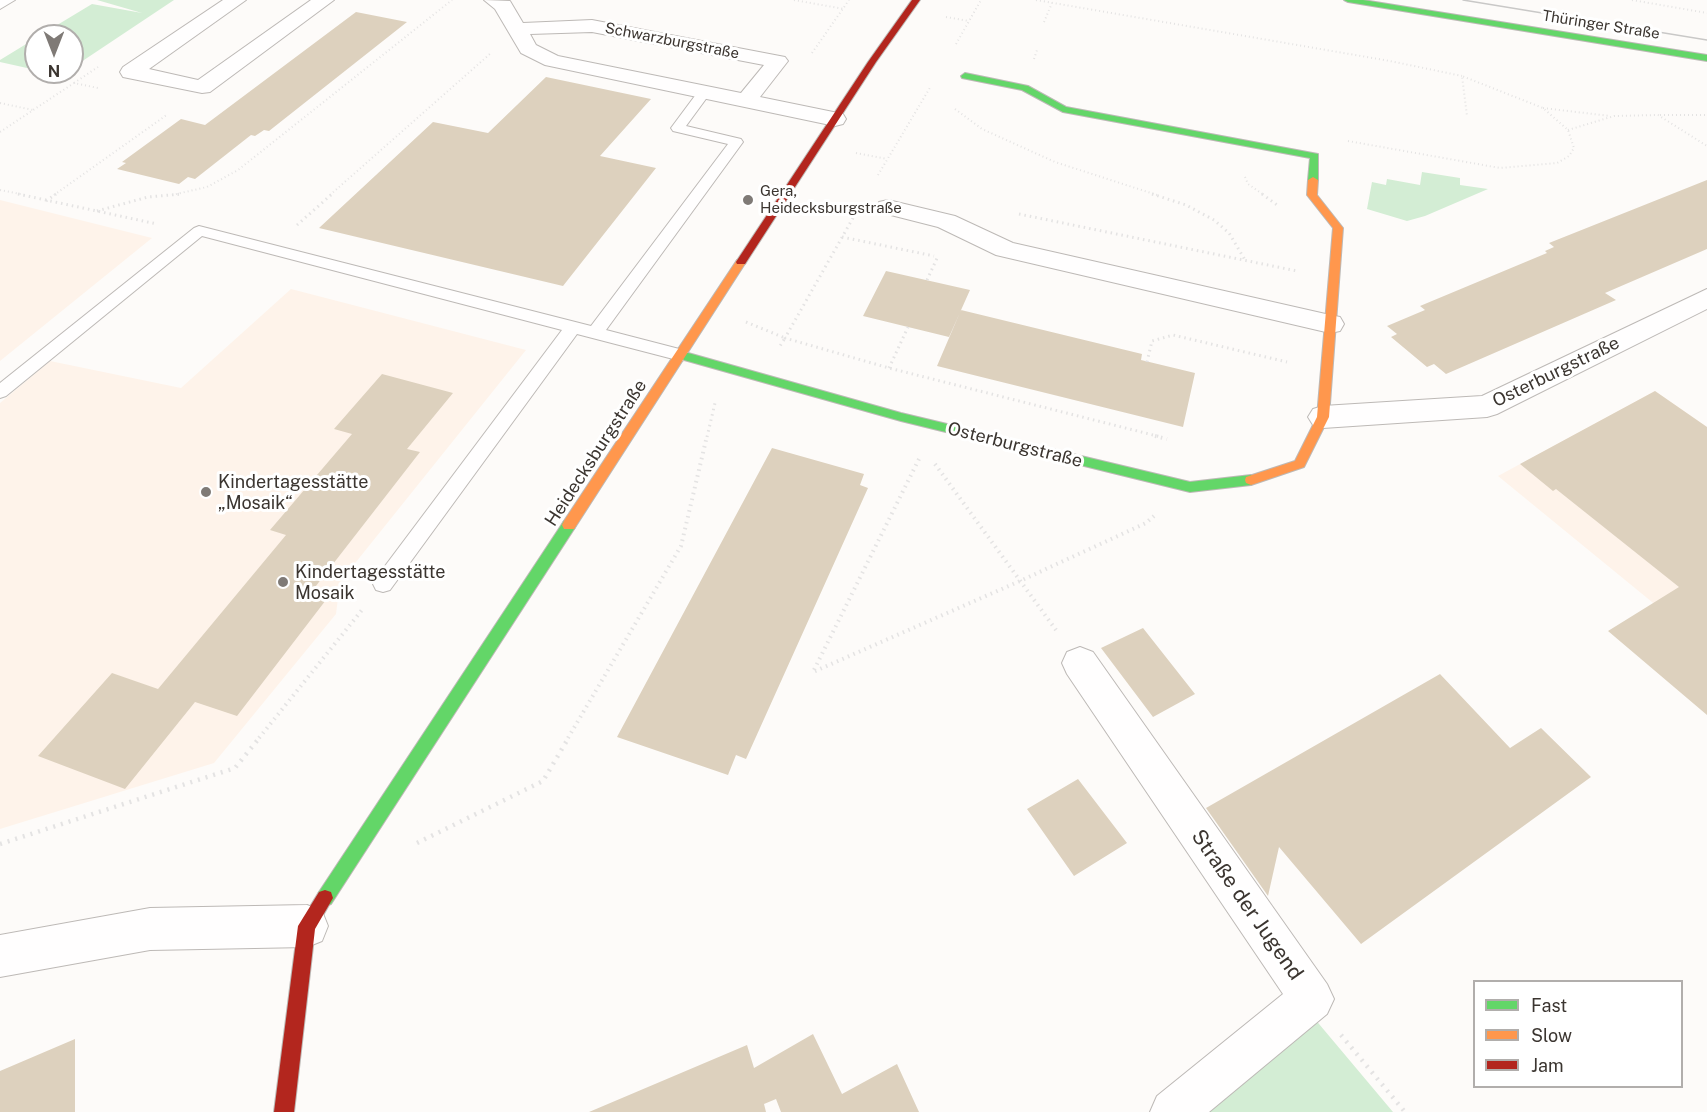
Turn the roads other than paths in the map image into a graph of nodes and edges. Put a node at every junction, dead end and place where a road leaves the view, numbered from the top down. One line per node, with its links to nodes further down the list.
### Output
1 (5, 0): 7 (street)
2 (236, 0): 3 (street)
3 (324, 0)
4 (494, 0): 8 (street)
5 (916, 0): 13 (street, Heidecksburgstraße)
6 (1348, 0): 9 (street, Thüringer Straße)
7 (0, 3)
8 (516, 29): 11 (street); 12 (street, Schwarzburgstraße)
9 (1707, 58)
10 (965, 76): 16 (street, Osterburgstraße)
11 (705, 92): 12 (street); 18 (lane)
12 (747, 101): 13 (street)
13 (835, 119): 19 (street, Heidecksburgstraße)
14 (888, 207): 16 (street)
15 (1707, 298): 21 (street, Osterburgstraße)
16 (1330, 324): 21 (street, Osterburgstraße)
17 (573, 327): 18 (lane); 20 (lane); 22 (lane)
18 (595, 333): 19 (lane)
19 (681, 355): 21 (street, Osterburgstraße); 24 (street, Heidecksburgstraße)
20 (0, 392)
21 (1323, 417)
22 (383, 584)
23 (1080, 663): 27 (street, Straße der Jugend)
24 (307, 926): 25 (street); 26 (street)
25 (0, 956)
26 (284, 1112)
27 (1173, 1112)

